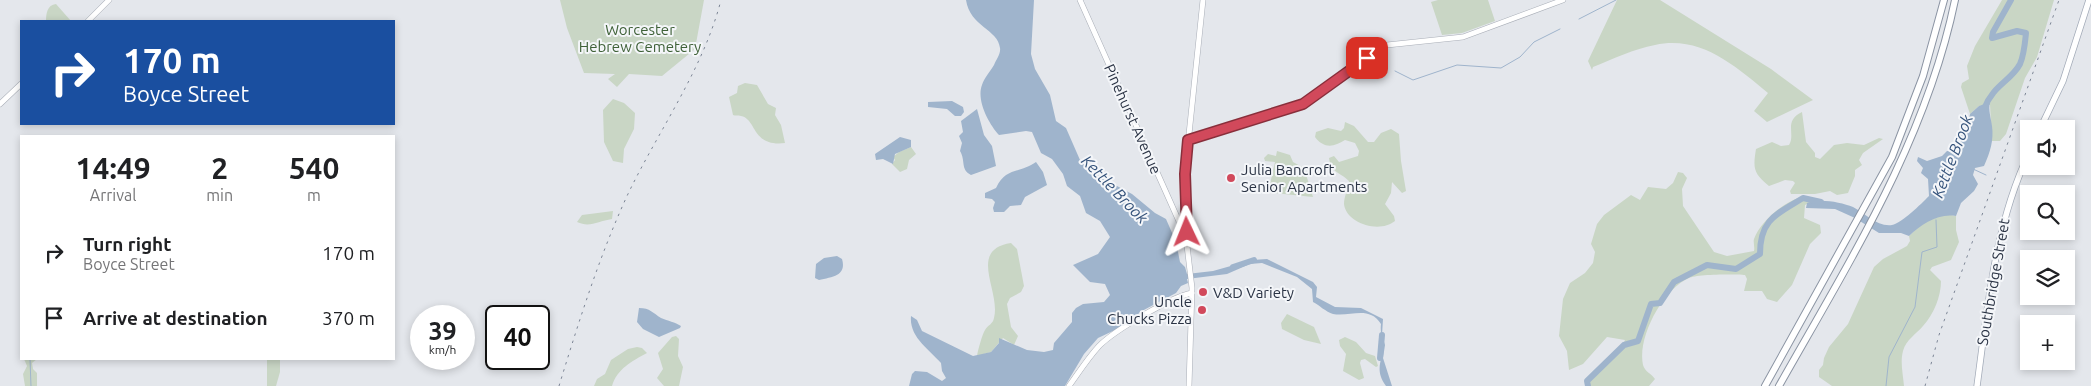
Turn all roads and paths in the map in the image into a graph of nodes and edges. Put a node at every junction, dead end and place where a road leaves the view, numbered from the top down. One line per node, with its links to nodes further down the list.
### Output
1 (109, 0): 8 (street)
2 (1080, 0): 15 (street, Pinehurst Avenue)
3 (1203, 0): 12 (street)
4 (1563, 0): 12 (street)
5 (1944, 0): 22 (highway)
6 (1955, 0): 23 (highway)
7 (2089, 0): 11 (main road)
8 (89, 20)
9 (20, 85): 10 (street)
10 (0, 104)
11 (2044, 120)
12 (1188, 140): 14 (street)
13 (2020, 174): 24 (main road, Southbridge Street)
14 (1186, 207): 15 (street); 16 (street)
15 (1175, 211): 16 (street, Pinehurst Avenue)
16 (1186, 237): 17 (street)
17 (1192, 293): 18 (street); 19 (street)
18 (1180, 299): 19 (street); 20 (street)
19 (1192, 300): 21 (street)
20 (1069, 386)
21 (1189, 386)
22 (1766, 386)
23 (1779, 386)
24 (1977, 386)

